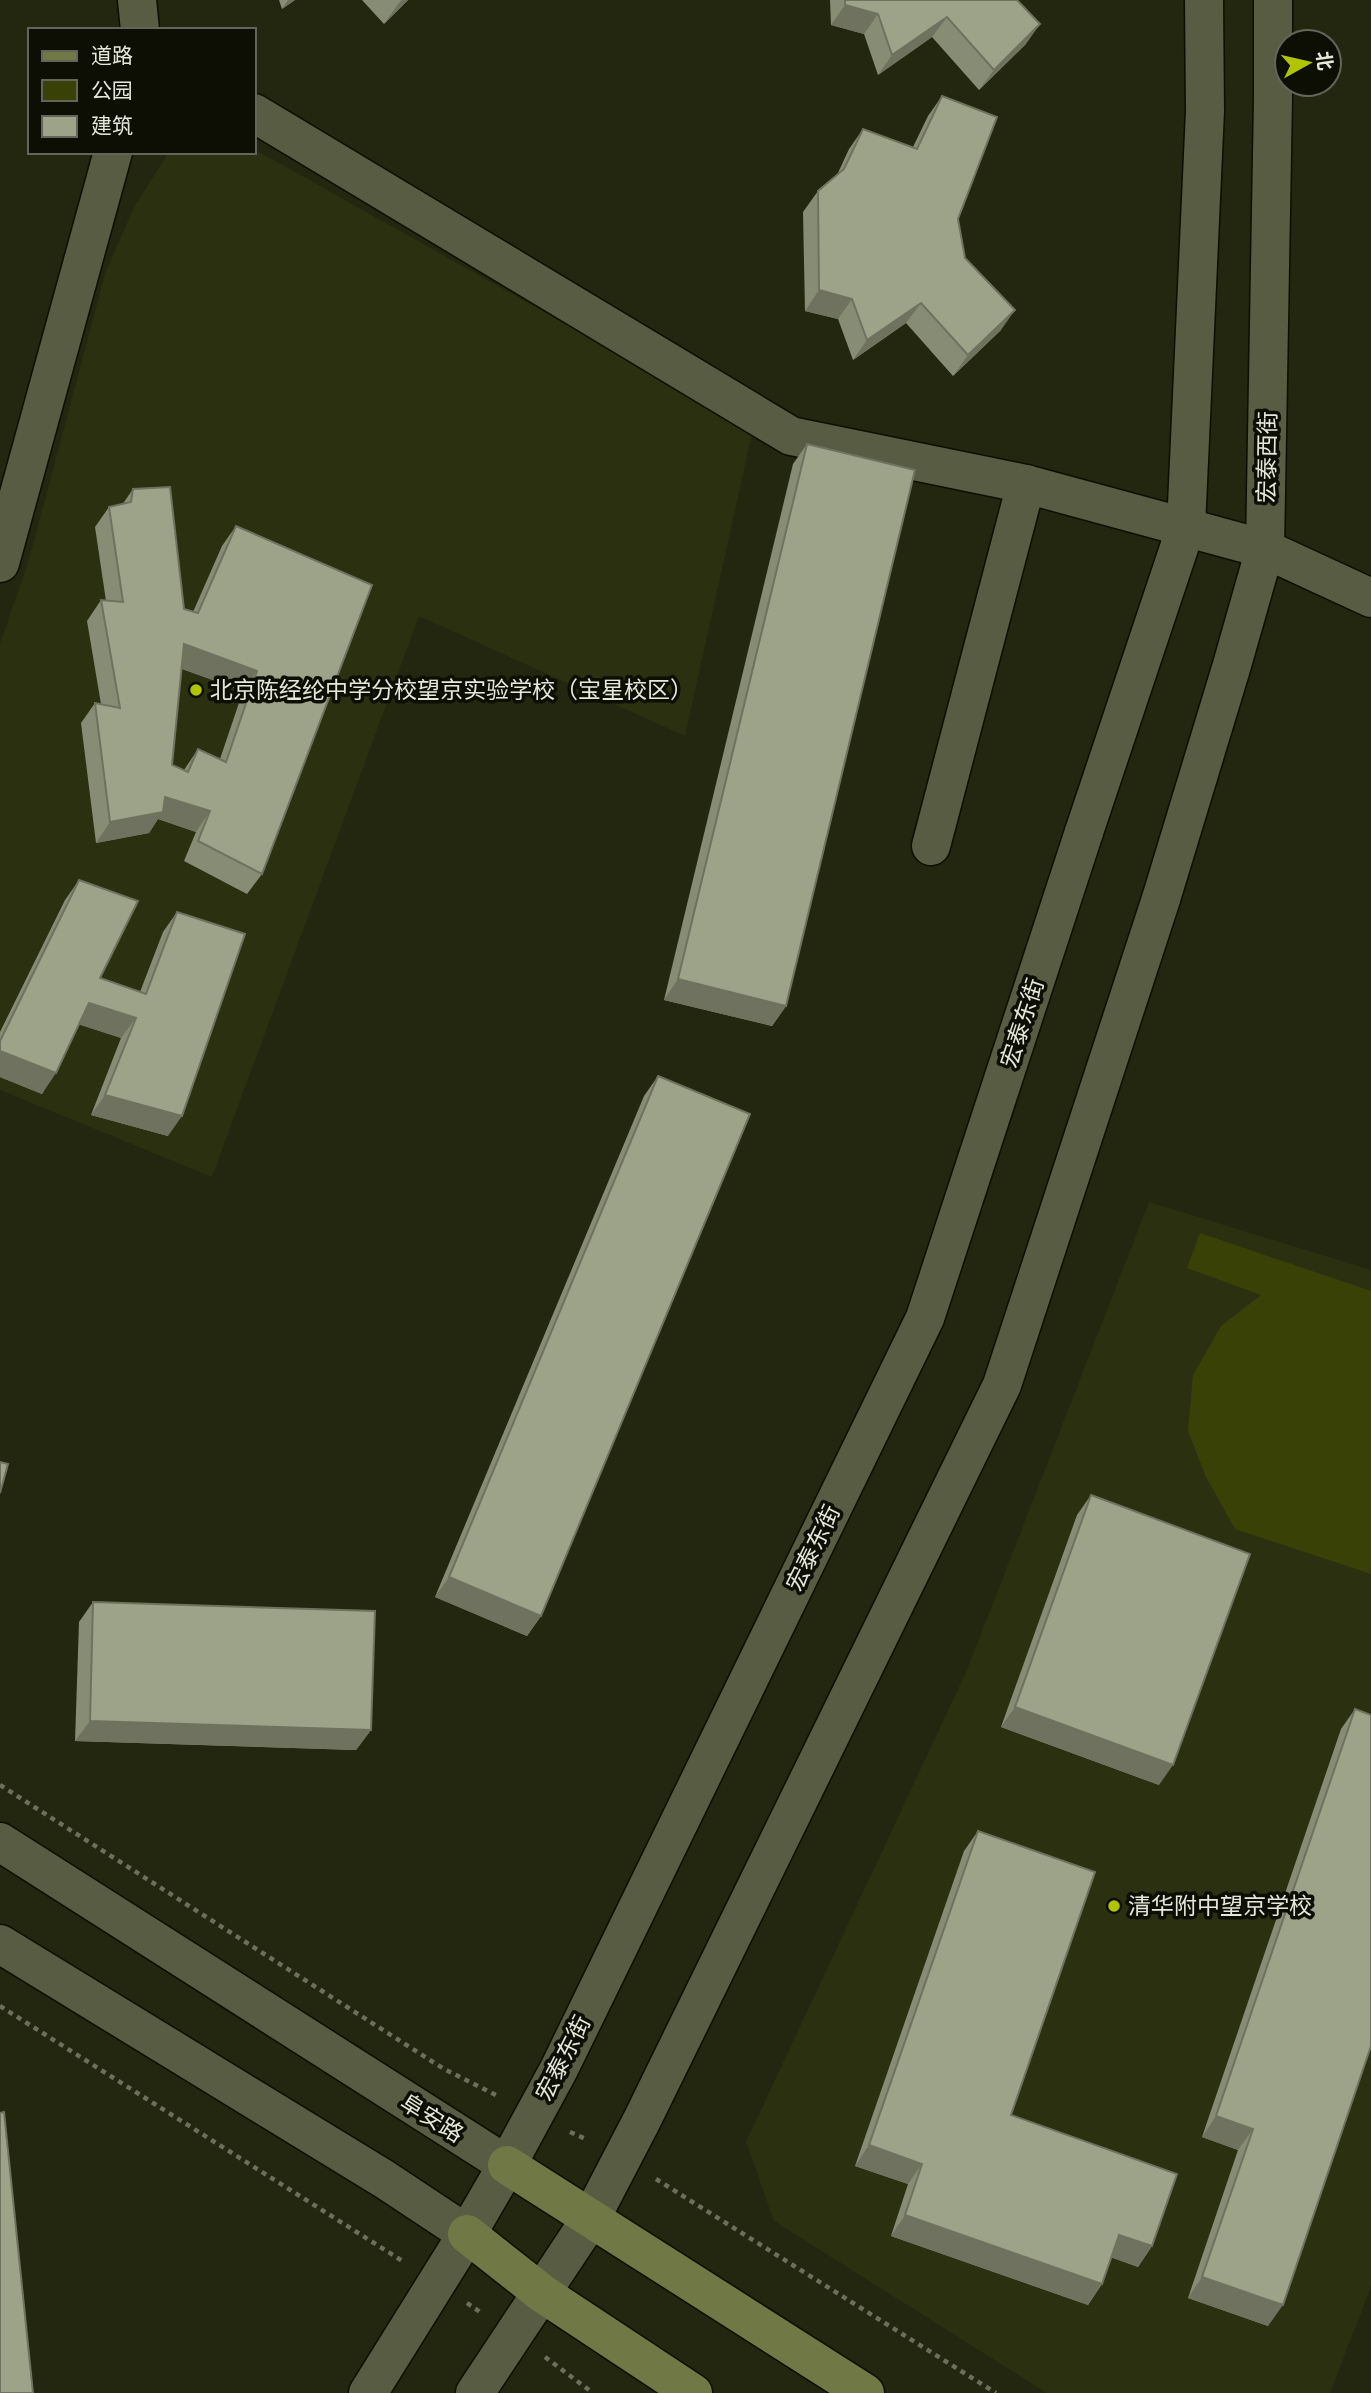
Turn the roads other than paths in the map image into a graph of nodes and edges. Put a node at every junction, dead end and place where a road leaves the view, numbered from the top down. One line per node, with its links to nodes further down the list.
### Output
1 (137, 0): 4 (main road)
2 (1204, 0): 8 (main road)
3 (1273, 0): 9 (main road, 宏泰西街)
4 (140, 28)
5 (256, 114): 7 (main road)
6 (112, 154): 10 (main road)
7 (1026, 485): 8 (main road); 12 (main road)
8 (1186, 527): 9 (main road); 15 (main road, 宏泰东街)
9 (1265, 549): 11 (main road); 16 (main road, 宏泰西街)
10 (0, 563)
11 (1371, 598)
12 (931, 846)
13 (0, 1842): 15 (main road, 阜安路)
14 (0, 1944): 17 (main road)
15 (507, 2165): 16 (main road, 阜安路); 17 (main road, 宏泰东街)
16 (592, 2218): 18 (main road, 宏泰西街); 22 (main road, 阜安路)
17 (467, 2234): 18 (main road); 19 (main road, 宏泰东街)
18 (543, 2294): 20 (main road, 宏泰西街); 21 (main road)
19 (368, 2393)
20 (475, 2393)
21 (693, 2393)
22 (865, 2393)

